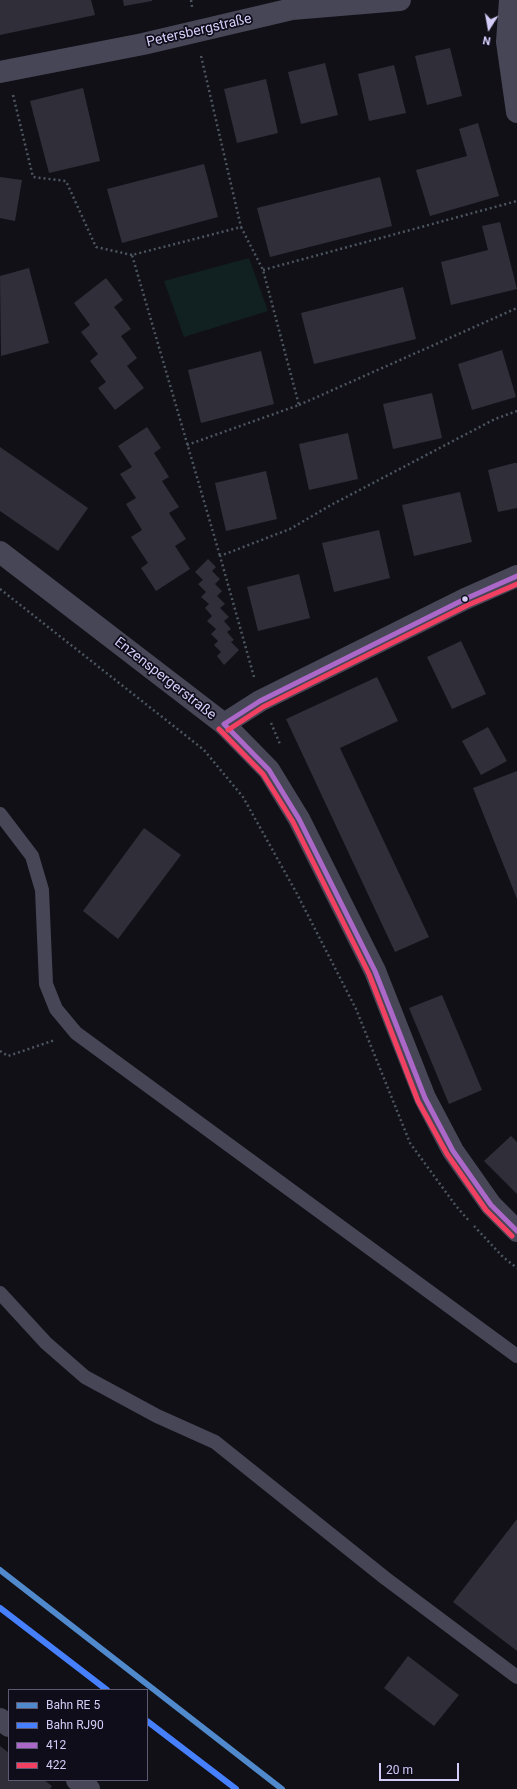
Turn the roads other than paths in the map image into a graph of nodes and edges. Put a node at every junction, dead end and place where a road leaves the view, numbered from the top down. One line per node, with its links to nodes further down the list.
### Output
1 (400, 0): 3 (street, Petersbergstraße)
2 (510, 0): 4 (street)
3 (4, 71)
4 (517, 112)
5 (0, 552): 7 (street, Enzenspergerstraße)
6 (517, 576): 7 (street)
7 (224, 724): 9 (street, Enzenspergerstraße)
8 (0, 814): 11 (lane)
9 (517, 1231)
10 (0, 1293): 12 (lane)
11 (517, 1356)
12 (517, 1677)
13 (0, 1719): 14 (street)
14 (8, 1725)
15 (79, 1781): 16 (street)
16 (89, 1789)

